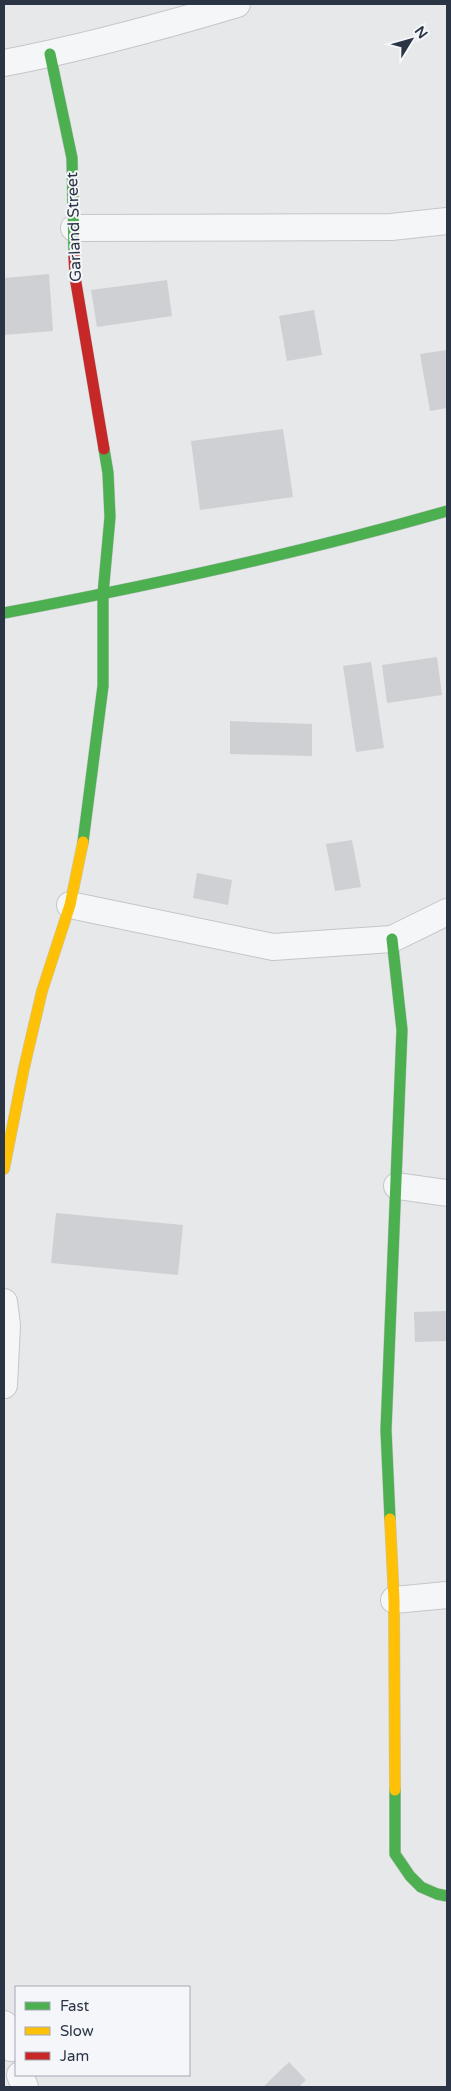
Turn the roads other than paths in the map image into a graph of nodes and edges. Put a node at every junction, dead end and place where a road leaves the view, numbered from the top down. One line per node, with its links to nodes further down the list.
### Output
1 (237, 4): 2 (street)
2 (50, 54): 3 (street); 5 (street, Garland Street)
3 (4, 63)
4 (447, 221): 5 (street)
5 (74, 228): 7 (street, Garland Street)
6 (447, 511): 7 (street)
7 (103, 594): 8 (street); 9 (street, Garland Street)
8 (4, 613)
9 (70, 905): 11 (street); 12 (street, Garland Street)
10 (447, 912): 11 (street)
11 (392, 939): 13 (street)
12 (4, 1169)
13 (397, 1186): 14 (street); 18 (street)
14 (447, 1193)
15 (4, 1302): 16 (street)
16 (4, 1385)
17 (447, 1595): 18 (street)
18 (394, 1600): 19 (street)
19 (447, 1896)

